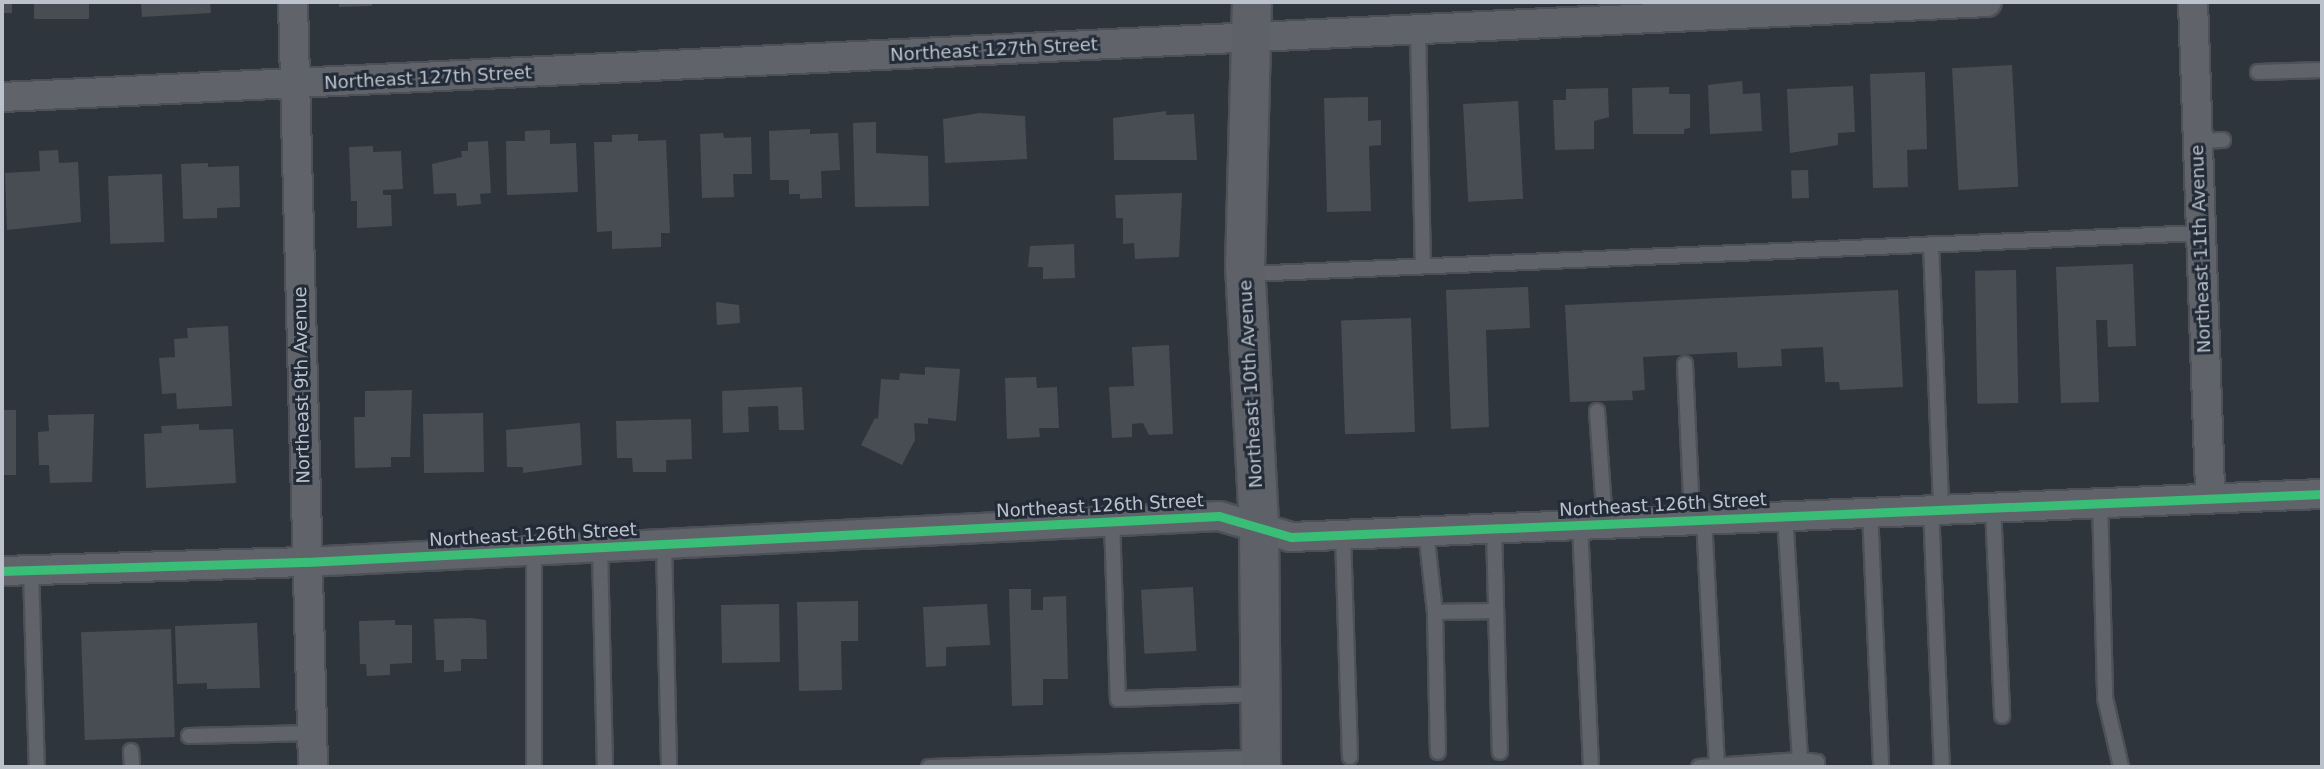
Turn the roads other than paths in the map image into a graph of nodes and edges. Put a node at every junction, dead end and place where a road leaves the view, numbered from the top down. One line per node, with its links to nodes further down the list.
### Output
1 (293, 2): 8 (street, Northeast 9th Avenue)
2 (1987, 2): 5 (street, Northeast 127th Street)
3 (2193, 2): 10 (street, Northeast 11th Avenue)
4 (1253, 20): 5 (street, Northeast 127th Street); 8 (street, Northeast 127th Street); 13 (street, Northeast 10th Avenue)
5 (1418, 30): 12 (lane)
6 (2322, 69): 7 (lane)
7 (2258, 72)
8 (296, 85): 9 (street, Northeast 127th Street); 33 (street, Northeast 9th Avenue)
9 (2, 97)
10 (2201, 233): 11 (lane); 17 (street, Northeast 11th Avenue)
11 (1931, 244): 12 (lane); 20 (lane)
12 (1423, 266): 13 (lane)
13 (1245, 275): 26 (street, Northeast 10th Avenue)
14 (1685, 363): 23 (lane)
15 (1597, 411): 25 (lane)
16 (2322, 494): 17 (street, Northeast 126th Street)
17 (2210, 496): 18 (street, Northeast 126th Street)
18 (2100, 500): 19 (street, Northeast 126th Street); 63 (lane)
19 (1993, 506): 20 (street, Northeast 126th Street); 39 (lane)
20 (1936, 508): 21 (street, Northeast 126th Street); 62 (lane)
21 (1870, 511): 22 (street, Northeast 126th Street); 61 (lane)
22 (1785, 515): 23 (street, Northeast 126th Street); 46 (lane)
23 (1698, 519): 25 (street, Northeast 126th Street); 48 (lane)
24 (1112, 522): 26 (street, Northeast 126th Street); 30 (street, Northeast 126th Street); 38 (lane)
25 (1592, 524): 27 (street, Northeast 126th Street); 59 (lane)
26 (1259, 526): 29 (street, Northeast 126th Street); 38 (street, Northeast 10th Avenue)
27 (1494, 528): 28 (street, Northeast 126th Street); 36 (lane)
28 (1426, 531): 29 (street, Northeast 126th Street); 37 (lane)
29 (1343, 535): 45 (lane)
30 (664, 544): 31 (street, Northeast 126th Street); 56 (lane)
31 (600, 548): 32 (street, Northeast 126th Street); 55 (lane)
32 (534, 551): 33 (street, Northeast 126th Street); 54 (lane)
33 (306, 562): 34 (street, Northeast 126th Street); 40 (street, Northeast 9th Avenue)
34 (30, 570): 35 (street, Northeast 126th Street); 51 (lane)
35 (2, 571)
36 (1496, 611): 37 (lane); 44 (lane)
37 (1435, 612): 43 (lane)
38 (1261, 694): 47 (street, Northeast 10th Avenue)
39 (2002, 716)
40 (312, 733): 41 (lane); 53 (street, Northeast 9th Avenue)
41 (188, 736)
42 (131, 751): 52 (lane)
43 (1438, 752)
44 (1500, 752)
45 (1350, 757)
46 (1800, 761): 48 (lane); 60 (lane)
47 (1261, 763): 49 (lane)
48 (1717, 764): 50 (lane)
49 (1103, 765): 58 (lane)
50 (1699, 766)
51 (37, 767)
52 (132, 767)
53 (313, 767)
54 (534, 767)
55 (606, 767)
56 (669, 767)
57 (929, 767): 58 (lane)
58 (954, 767)
59 (1591, 767)
60 (1817, 767)
61 (1881, 767)
62 (1942, 767)
63 (2121, 767)

